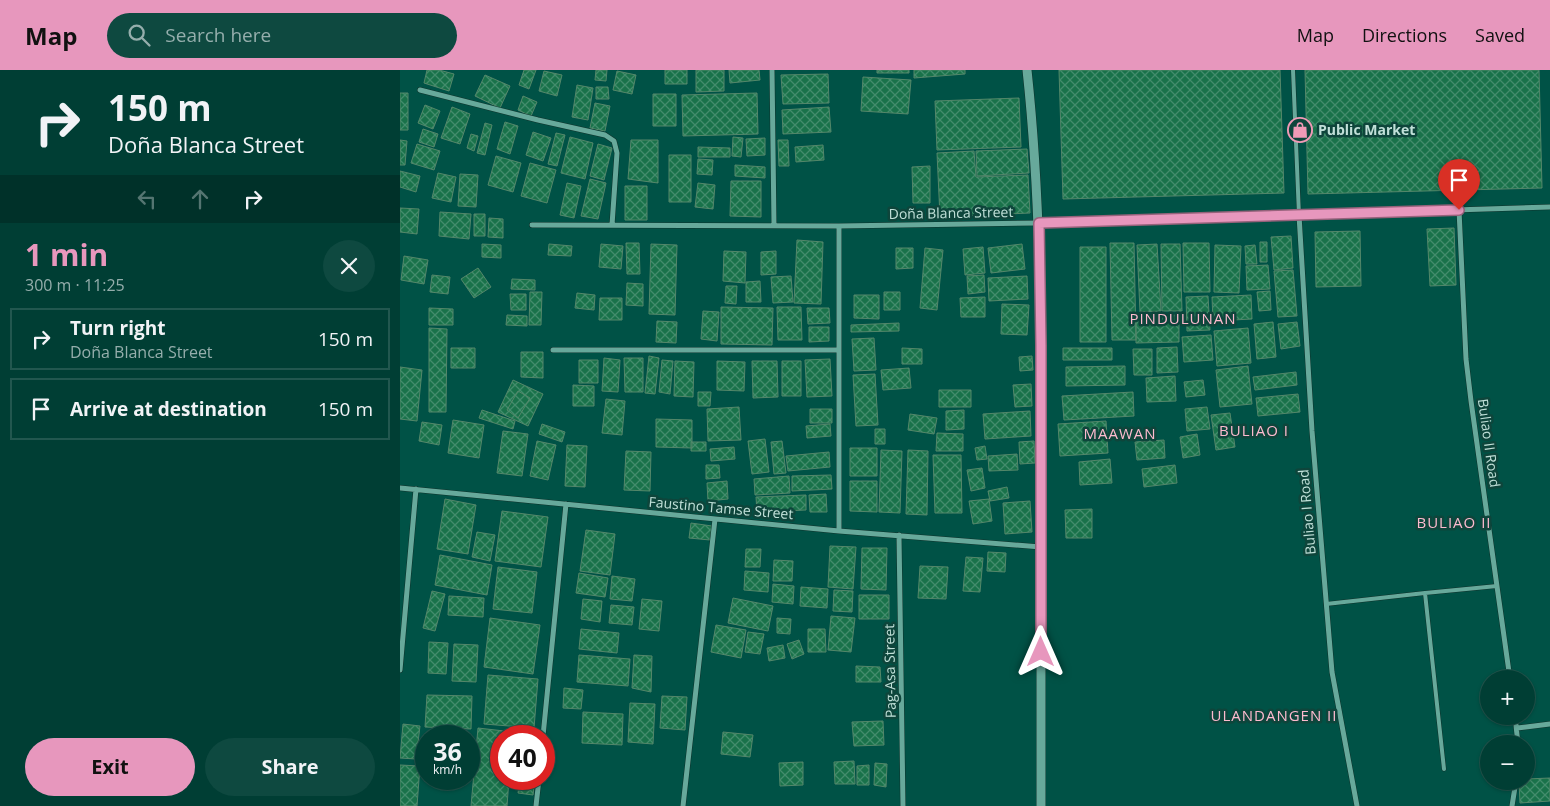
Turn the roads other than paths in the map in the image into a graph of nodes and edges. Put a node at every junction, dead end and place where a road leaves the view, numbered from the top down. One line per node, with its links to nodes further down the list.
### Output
1 (772, 70): 11 (street)
2 (1027, 70): 8 (street)
3 (1293, 70): 7 (lane)
4 (420, 90): 10 (street)
5 (1550, 207): 6 (street, Doña Blanca Street)
6 (1459, 210): 7 (street, Doña Blanca Street); 22 (street, Buliao II Road)
7 (1299, 215): 8 (street, Doña Blanca Street); 24 (street, Buliao I Road)
8 (1039, 223): 12 (street, Doña Blanca Street); 21 (street)
9 (532, 225): 10 (street, Doña Blanca Street)
10 (612, 225): 11 (street, Doña Blanca Street)
11 (774, 225): 12 (street, Doña Blanca Street)
12 (839, 226): 14 (street)
13 (553, 350): 14 (street)
14 (839, 350): 19 (street)
15 (400, 488): 16 (street, Faustino Tamse Street)
16 (416, 489): 17 (street, Faustino Tamse Street); 25 (street)
17 (566, 504): 18 (street, Faustino Tamse Street); 28 (street)
18 (715, 519): 19 (street, Faustino Tamse Street); 36 (street)
19 (839, 531): 20 (street, Faustino Tamse Street)
20 (899, 535): 21 (street, Faustino Tamse Street); 37 (street, Pag-Asa Street)
21 (1041, 547): 38 (street)
22 (1497, 586): 23 (lane); 26 (street, Buliao II Road)
23 (1425, 593): 24 (lane); 32 (lane)
24 (1326, 604): 39 (street, Buliao I Road)
25 (400, 670)
26 (1509, 670)
27 (1550, 724): 30 (street)
28 (544, 725)
29 (1516, 725): 30 (street)
30 (1517, 728): 31 (street)
31 (1517, 735)
32 (1444, 769)
33 (538, 790): 35 (street)
34 (1515, 790): 40 (street)
35 (536, 806)
36 (683, 806)
37 (903, 806)
38 (1041, 806)
39 (1357, 806)
40 (1512, 806)

